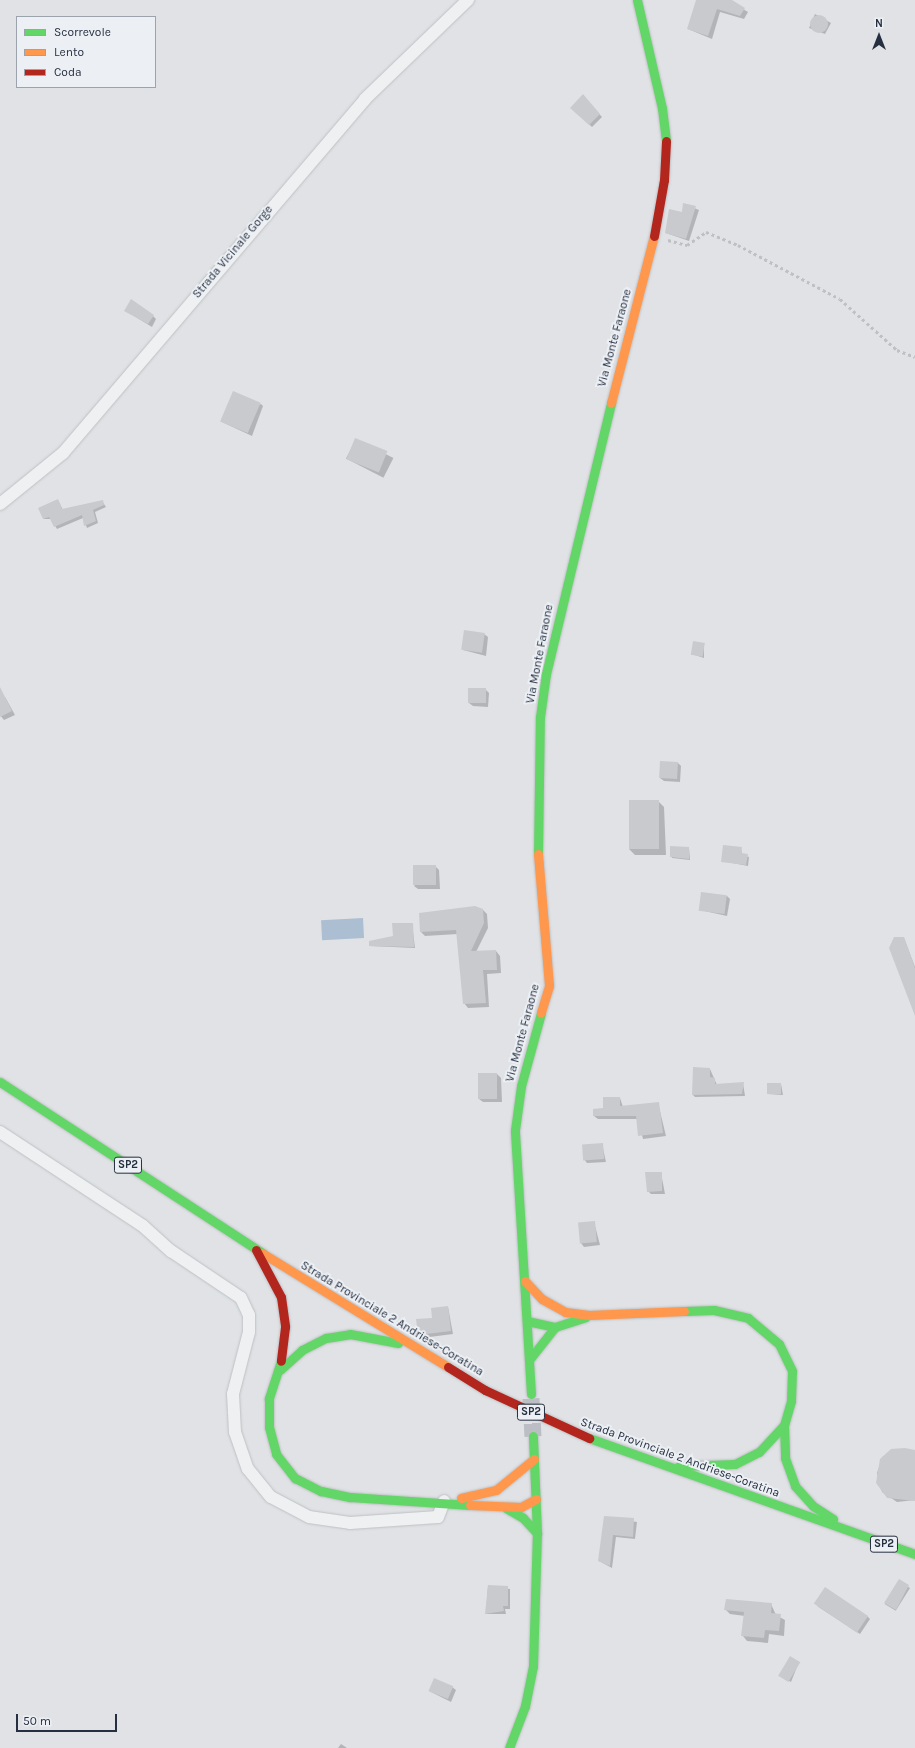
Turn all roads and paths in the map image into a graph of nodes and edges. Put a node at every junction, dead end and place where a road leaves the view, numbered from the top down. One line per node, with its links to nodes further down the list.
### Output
1 (468, 0): 5 (street, Strada Vicinale Gorge)
2 (637, 0): 3 (main road, Via Monte Faraone)
3 (654, 238): 4 (path); 9 (main road, Via Monte Faraone)
4 (915, 357)
5 (0, 504)
6 (0, 1082): 8 (main road, Strada Provinciale 2 Andriese-Coratina / SP2)
7 (0, 1132): 26 (street)
8 (256, 1249): 14 (main road, Strada Provinciale 2 Andriese-Coratina / SP2); 16 (main road)
9 (525, 1281): 10 (main road); 12 (main road, Via Monte Faraone)
10 (564, 1312): 11 (main road); 12 (main road)
11 (589, 1315): 13 (main road); 18 (main road)
12 (527, 1320): 13 (main road); 15 (main road, Via Monte Faraone)
13 (555, 1327): 15 (main road)
14 (406, 1344): 16 (main road); 21 (main road, Strada Provinciale 2 Andriese-Coratina / SP2)
15 (529, 1360): 17 (main road, Via Monte Faraone)
16 (280, 1370): 26 (main road)
17 (531, 1394)
18 (784, 1425): 21 (main road); 29 (main road)
19 (533, 1436): 20 (main road)
20 (534, 1459): 22 (main road); 25 (main road)
21 (662, 1465): 29 (main road, Strada Provinciale 2 Andriese-Coratina / SP2)
22 (496, 1490): 23 (main road); 26 (main road)
23 (512, 1492)
24 (525, 1495): 25 (main road)
25 (536, 1499): 27 (main road); 28 (main road)
26 (444, 1501): 27 (main road)
27 (506, 1508): 28 (main road)
28 (537, 1533): 31 (main road)
29 (853, 1533): 30 (main road, Strada Provinciale 2 Andriese-Coratina / SP2)
30 (915, 1554)
31 (509, 1748)

